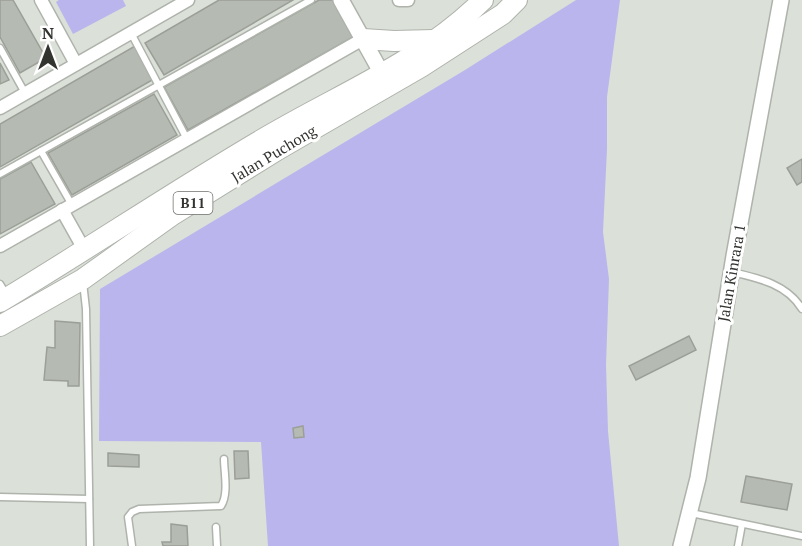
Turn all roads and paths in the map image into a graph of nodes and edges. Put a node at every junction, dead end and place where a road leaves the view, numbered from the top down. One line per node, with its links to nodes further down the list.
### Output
1 (41, 0): 15 (street)
2 (188, 0): 9 (street)
3 (311, 0): 17 (lane)
4 (342, 0): 12 (street)
5 (399, 0): 6 (street)
6 (408, 0)
7 (528, 0): 10 (main road)
8 (781, 0): 26 (street, Jalan Kinrara 1)
9 (172, 4): 11 (street)
10 (493, 5): 13 (main road, Jalan Puchong / B11); 16 (main road, Jalan Puchong / B11)
11 (131, 32): 15 (street); 17 (lane)
12 (363, 39): 13 (main road); 16 (street); 20 (street)
13 (434, 40): 16 (main road, Jalan Puchong / B11)
14 (0, 48): 18 (lane)
15 (76, 64): 18 (street)
16 (386, 80): 25 (main road, Jalan Puchong / B11); 27 (main road, Jalan Puchong / B11)
17 (159, 85): 20 (lane); 21 (lane)
18 (26, 93): 19 (street)
19 (0, 108)
20 (187, 139): 23 (street)
21 (41, 151): 22 (lane); 23 (lane)
22 (0, 174)
23 (67, 208): 24 (street); 25 (street)
24 (0, 246)
25 (85, 251): 28 (main road, Jalan Puchong / B11)
26 (732, 272): 29 (lane); 34 (street, Jalan Kinrara 1)
27 (83, 279): 30 (main road, Jalan Puchong / B11); 33 (lane)
28 (2, 295)
29 (802, 309)
30 (0, 326)
31 (224, 459): 39 (lane)
32 (0, 497): 33 (lane)
33 (89, 499): 38 (lane)
34 (690, 513): 35 (lane); 41 (street, Jalan Kinrara 1)
35 (742, 524): 37 (lane); 42 (lane)
36 (216, 528): 40 (lane)
37 (802, 536)
38 (90, 546)
39 (132, 546)
40 (217, 546)
41 (681, 546)
42 (738, 546)

